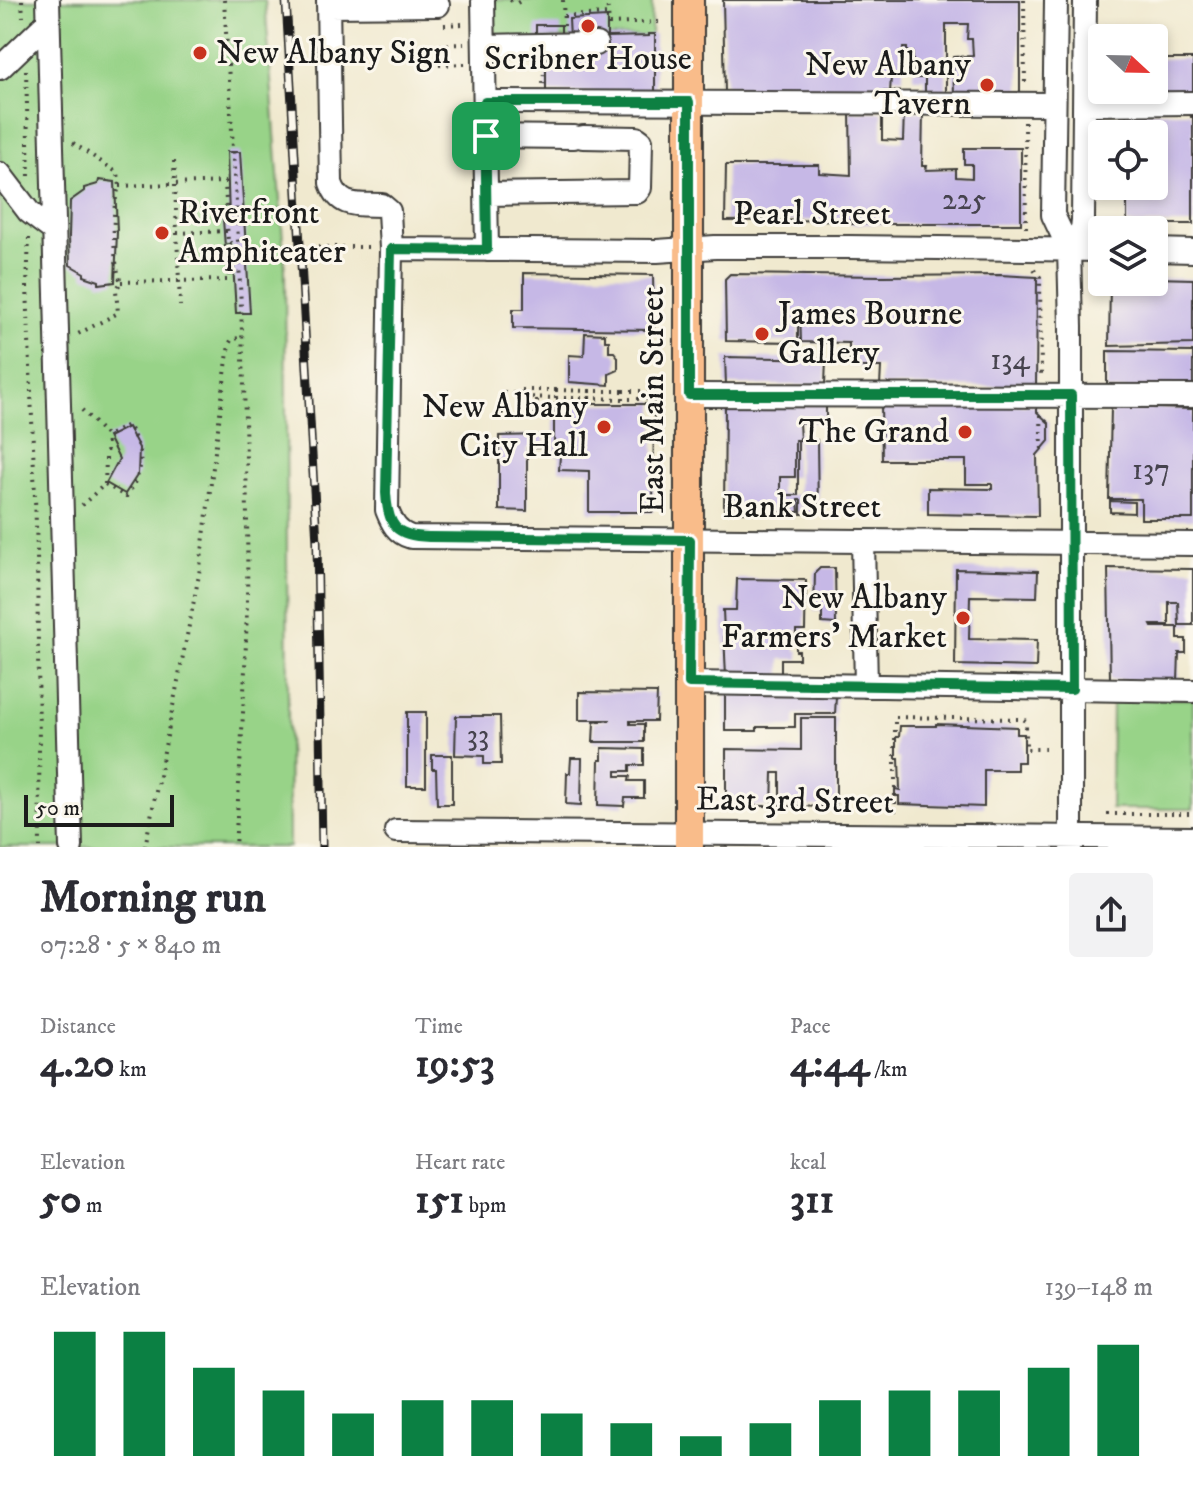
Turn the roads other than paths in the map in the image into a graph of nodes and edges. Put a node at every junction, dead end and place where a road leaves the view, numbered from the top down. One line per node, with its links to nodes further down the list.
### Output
1 (483, 0): 9 (street)
2 (689, 0): 12 (main road, East Main Street)
3 (1056, 0): 14 (street)
4 (1085, 0): 15 (street)
5 (328, 3): 7 (street); 20 (street)
6 (48, 11): 10 (street); 19 (street)
7 (438, 15)
8 (604, 31): 9 (street)
9 (475, 51): 11 (street)
10 (0, 68)
11 (485, 102): 12 (street); 16 (street)
12 (689, 102): 14 (street); 21 (main road, East Main Street)
13 (1193, 103): 15 (street)
14 (1054, 104): 22 (street)
15 (1085, 104): 22 (street)
16 (486, 136): 18 (street); 18 (street)
17 (0, 174): 19 (street)
18 (487, 194): 23 (street)
19 (54, 231): 42 (street)
20 (383, 248): 23 (street, Pearl Street); 30 (street, Bank Street)
21 (689, 248): 22 (street, Pearl Street); 23 (street, Pearl Street); 27 (main road, East Main Street)
22 (1069, 249): 24 (street, Pearl Street); 28 (street)
23 (487, 250)
24 (1088, 250)
25 (1168, 250): 26 (street)
26 (1193, 251)
27 (689, 395): 28 (street); 30 (main road, East Main Street)
28 (1071, 395): 29 (street); 32 (street)
29 (1193, 396)
30 (690, 540): 31 (street, Bank Street); 34 (main road, East Main Street)
31 (863, 541): 32 (street, Bank Street); 35 (street)
32 (1073, 543): 33 (street, Bank Street); 36 (street)
33 (1193, 544)
34 (689, 683): 35 (street); 40 (main road, East Main Street)
35 (866, 686): 36 (street)
36 (1072, 689): 37 (street); 41 (street)
37 (1193, 691)
38 (396, 831): 40 (street, East 3rd Street)
39 (1193, 838): 41 (street, East 3rd Street)
40 (689, 840): 41 (street, East 3rd Street)
41 (1071, 842)
42 (71, 847)

